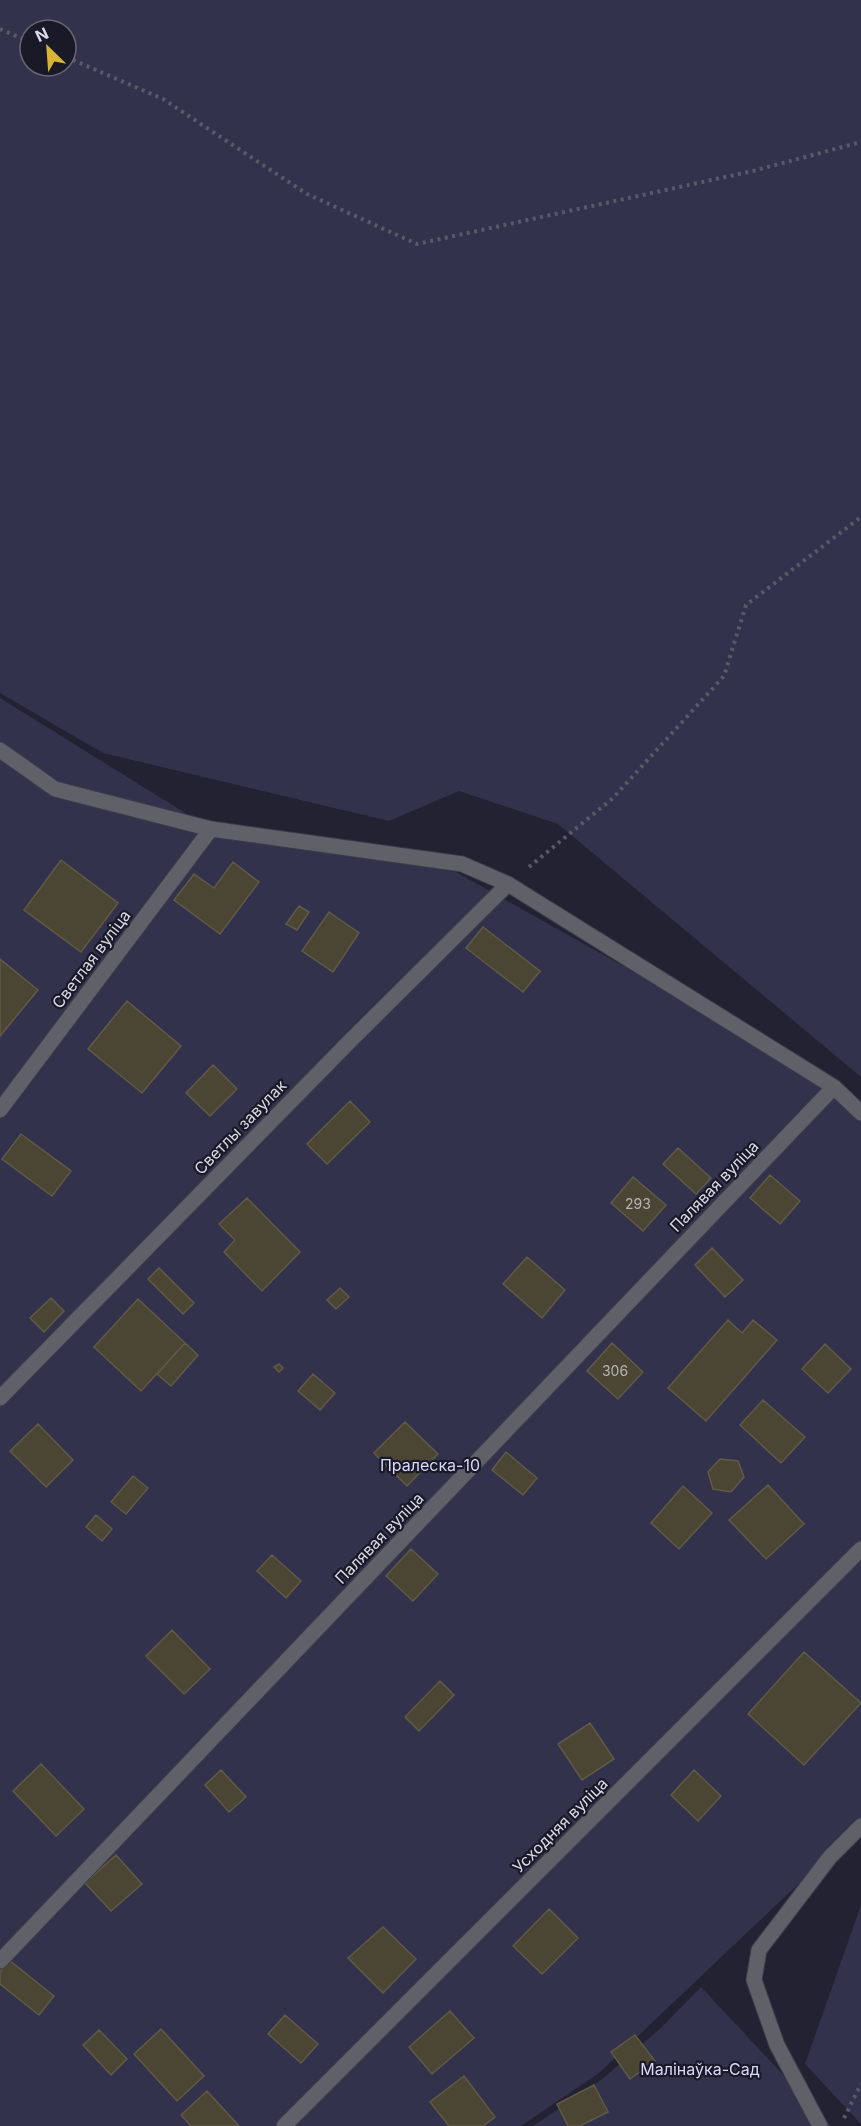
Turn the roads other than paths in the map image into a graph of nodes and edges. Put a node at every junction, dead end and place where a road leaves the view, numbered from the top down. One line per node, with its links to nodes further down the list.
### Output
1 (0, 750): 2 (street)
2 (211, 829): 3 (street); 5 (street, Светлая вуліца)
3 (508, 884): 4 (street); 7 (street, Светлы завулак)
4 (834, 1087): 6 (street); 10 (street, Палявая вуліца)
5 (0, 1110)
6 (861, 1113)
7 (0, 1398)
8 (861, 1549): 11 (street, Усходняя вуліца)
9 (861, 1826): 12 (street)
10 (0, 1961)
11 (284, 2126)
12 (820, 2126)

